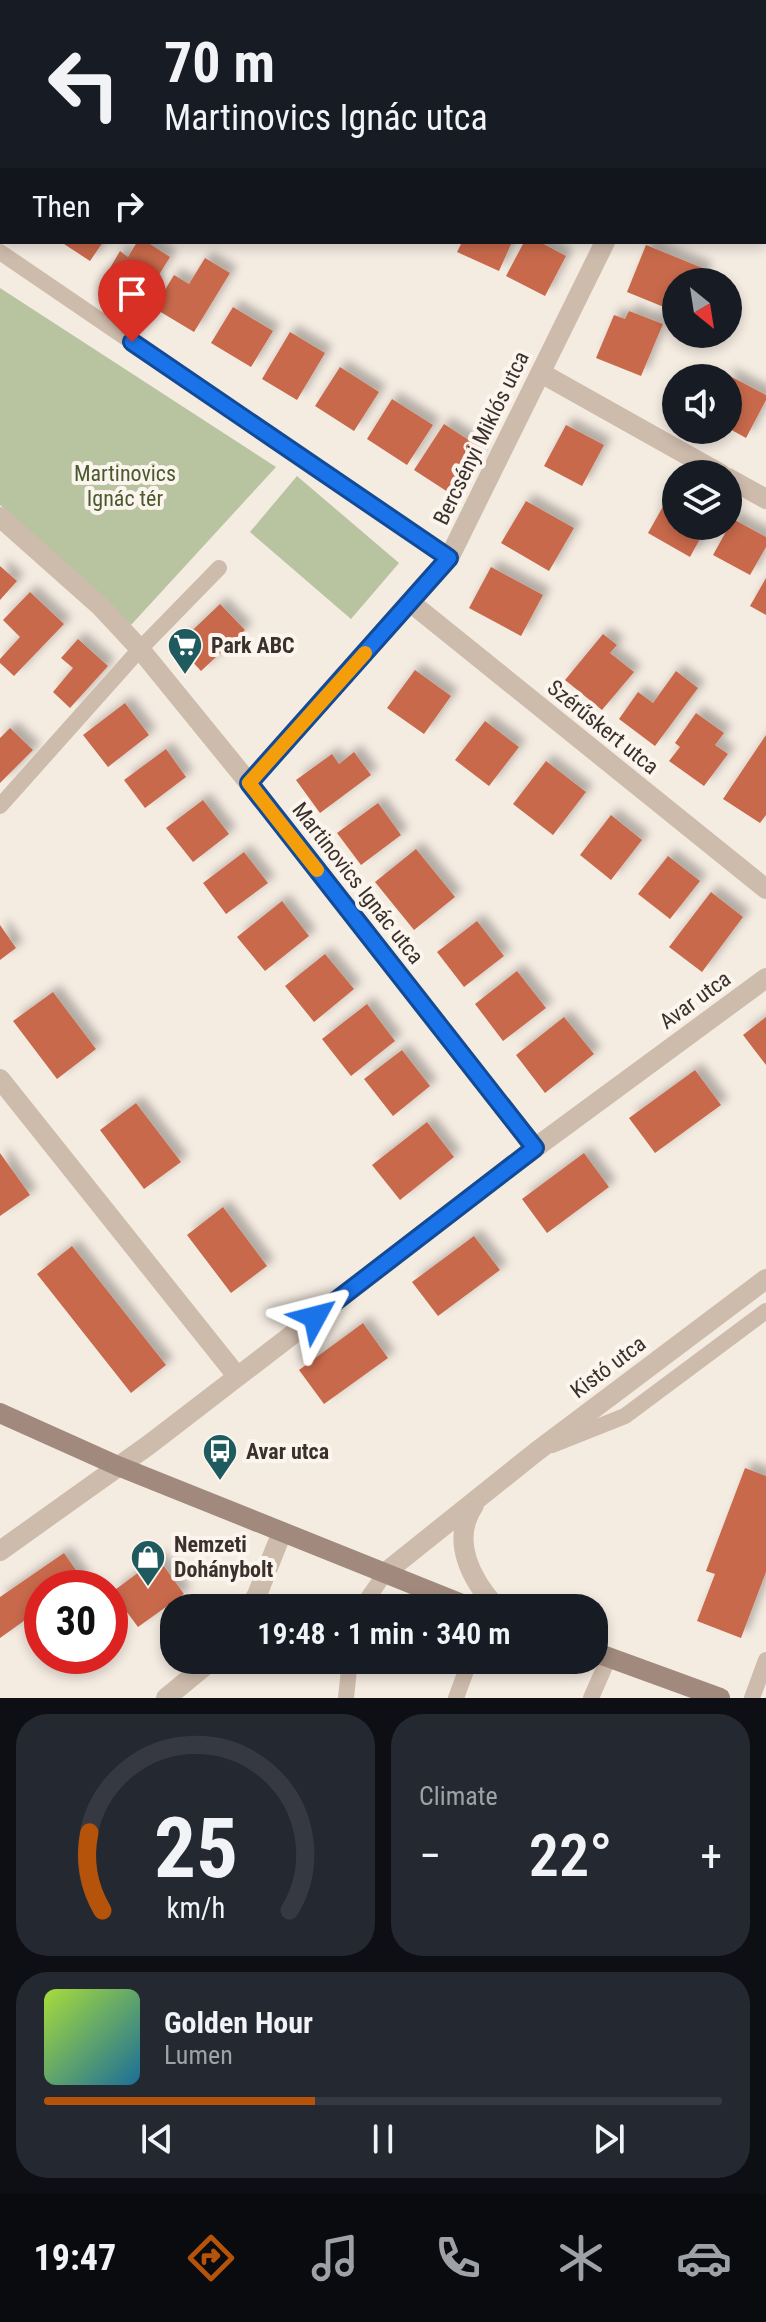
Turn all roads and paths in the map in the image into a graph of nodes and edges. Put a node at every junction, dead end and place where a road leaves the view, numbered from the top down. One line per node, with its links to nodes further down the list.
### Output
1 (604, 244): 3 (street, Bercsényi Miklós utca)
2 (0, 252): 8 (lane)
3 (541, 373): 4 (street); 8 (street, Bercsényi Miklós utca)
4 (696, 460)
5 (742, 486): 6 (street)
6 (766, 499)
7 (0, 517): 11 (street)
8 (449, 558): 10 (street, Bercsényi Miklós utca)
9 (219, 568): 11 (lane)
10 (410, 602): 12 (street, Bercsényi Miklós utca); 14 (street, Szérűskert utca)
11 (140, 649): 12 (street, Martinovics Ignác utca); 13 (lane)
12 (249, 783): 17 (street, Martinovics Ignác utca)
13 (0, 806)
14 (766, 889)
15 (766, 978): 17 (street, Avar utca)
16 (0, 1079): 20 (street)
17 (535, 1148): 20 (street, Avar utca)
18 (766, 1279): 22 (street, Kistó utca)
19 (766, 1311): 22 (lane)
20 (237, 1376): 23 (street, Avar utca)
21 (0, 1413): 23 (street)
22 (536, 1452): 24 (street, Kistó utca)
23 (118, 1466): 25 (street); 26 (street, Avar utca)
24 (480, 1496): 27 (street, Kistó utca); 31 (street, Kistó utca)
25 (282, 1532): 27 (street); 28 (street)
26 (0, 1551)
27 (386, 1572): 29 (lane); 30 (street)
28 (257, 1594)
29 (371, 1594)
30 (439, 1594)
31 (487, 1594)
32 (608, 1658): 42 (street)
33 (766, 1660): 43 (lane)
34 (195, 1674): 38 (street)
35 (349, 1674): 39 (lane)
36 (465, 1674): 40 (lane)
37 (597, 1674): 41 (lane)
38 (166, 1698)
39 (346, 1698)
40 (456, 1698)
41 (591, 1698)
42 (720, 1698)
43 (752, 1698)

